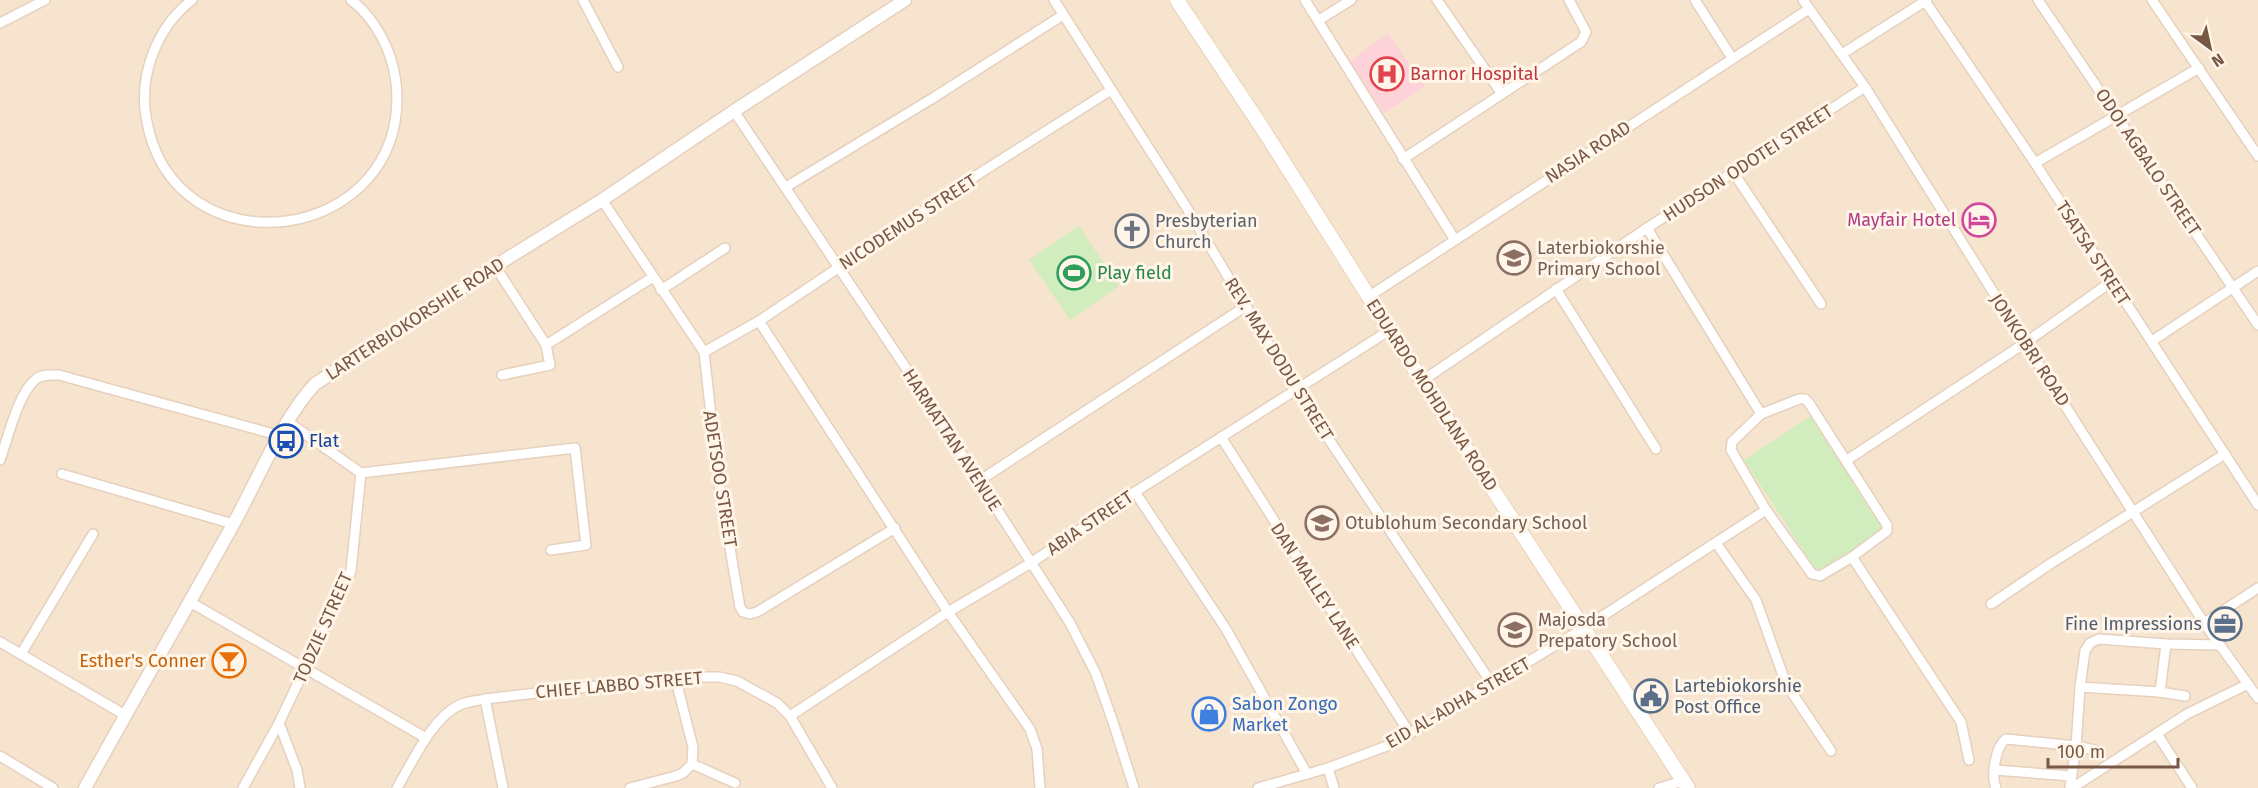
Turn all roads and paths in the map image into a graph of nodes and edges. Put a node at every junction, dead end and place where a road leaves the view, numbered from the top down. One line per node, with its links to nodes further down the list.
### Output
1 (45, 0): 20 (street)
2 (192, 0): 3 (street)
3 (351, 0)
4 (583, 0): 23 (street)
5 (905, 0): 28 (street, LARTERBIOKORSHIE ROAD)
6 (1053, 0): 18 (street, REV. MAX DODU STREET)
7 (1178, 0): 47 (main road, EDUARDO MOHDLANA ROAD)
8 (1305, 0): 19 (street)
9 (1351, 0): 19 (street)
10 (1437, 0): 27 (street)
11 (1569, 0): 27 (street)
12 (1695, 0): 22 (street)
13 (1803, 0): 17 (street, JONKOBRI ROAD)
14 (1926, 0): 21 (street); 32 (street, TSATSA STREET)
15 (2038, 0): 29 (street, ODOI AGBALO STREET)
16 (2152, 0): 24 (street)
17 (1809, 9): 21 (street, JONKOBRI ROAD); 22 (street, NASIA ROAD)
18 (1063, 15): 26 (street, REV. MAX DODU STREET); 34 (street)
19 (1319, 20): 31 (street)
20 (0, 23)
21 (1842, 54): 25 (street, JONKOBRI ROAD)
22 (1732, 58): 37 (street, NASIA ROAD)
23 (618, 67)
24 (2199, 68): 29 (street); 30 (street)
25 (1865, 87): 33 (street, HUDSON ODOTEI STREET); 54 (street, JONKOBRI ROAD)
26 (1111, 90): 40 (street, NICODEMUS STREET); 49 (street, REV. MAX DODU STREET)
27 (1502, 94): 31 (street)
28 (734, 111): 34 (street, HARMATTAN AVENUE); 35 (street, LARTERBIOKORSHIE ROAD)
29 (2115, 115): 32 (street); 44 (street, ODOI AGBALO STREET)
30 (2258, 156)
31 (1403, 159): 37 (street)
32 (2035, 163): 43 (street, TSATSA STREET)
33 (1733, 172): 36 (street, HUDSON ODOTEI STREET); 48 (street)
34 (786, 187): 40 (street, HARMATTAN AVENUE)
35 (602, 200): 39 (street, LARTERBIOKORSHIE ROAD); 42 (street, ADETSOO STREET)
36 (1647, 228): 45 (street, HUDSON ODOTEI STREET); 60 (street)
37 (1455, 240): 47 (street, NASIA ROAD)
38 (725, 248): 46 (street)
39 (495, 266): 55 (street); 61 (street, LARTERBIOKORSHIE ROAD)
40 (838, 268): 50 (street, NICODEMUS STREET); 70 (street, HARMATTAN AVENUE)
41 (2258, 271): 44 (street)
42 (653, 277): 46 (street, ADETSOO STREET); 55 (street)
43 (2111, 282): 53 (street, TSATSA STREET); 54 (street)
44 (2233, 288): 51 (street, ODOI AGBALO STREET); 53 (street)
45 (1556, 289): 58 (street, HUDSON ODOTEI STREET); 64 (street)
46 (661, 290): 56 (street, ADETSOO STREET)
47 (1368, 297): 52 (main road, EDUARDO MOHDLANA ROAD)
48 (1821, 304)
49 (1246, 306): 59 (street, REV. MAX DODU STREET); 70 (street)
50 (759, 321): 56 (street, NICODEMUS STREET); 76 (street)
51 (2258, 325)
52 (1390, 330): 58 (main road, EDUARDO MOHDLANA ROAD); 59 (street, ABIA STREET)
53 (2152, 341): 65 (street, TSATSA STREET)
54 (2025, 343): 67 (street); 74 (street, JONKOBRI ROAD)
55 (546, 345): 57 (street)
56 (704, 352): 76 (street, ADETSOO STREET)
57 (502, 375)
58 (1422, 381): 87 (main road, EDUARDO MOHDLANA ROAD)
59 (1296, 390): 63 (street, ABIA STREET); 94 (street, REV. MAX DODU STREET)
60 (1761, 414): 67 (street); 73 (street)
61 (288, 422): 62 (street, LARTERBIOKORSHIE ROAD); 68 (street)
62 (281, 436): 66 (street); 75 (street, LARTERBIOKORSHIE ROAD)
63 (1221, 438): 71 (street, ABIA STREET); 104 (street, DAN MALLEY LANE)
64 (1656, 449)
65 (2225, 454): 72 (street, TSATSA STREET); 74 (street)
66 (0, 459)
67 (1847, 460): 80 (street)
68 (361, 473): 79 (street); 92 (street, TODZIE STREET)
69 (62, 474): 75 (street)
70 (979, 481): 81 (street, HARMATTAN AVENUE)
71 (1135, 492): 81 (street, ABIA STREET); 115 (street)
72 (2258, 505)
73 (1767, 510): 78 (street, EID AL-ADHA STREET); 80 (street)
74 (2134, 511): 84 (street); 86 (street, JONKOBRI ROAD)
75 (233, 524): 83 (street, LARTERBIOKORSHIE ROAD)
76 (895, 528): 85 (street)
77 (93, 534): 91 (street)
78 (1716, 543): 87 (street, EID AL-ADHA STREET); 109 (street)
79 (551, 550)
80 (1852, 556): 111 (street)
81 (1031, 563): 85 (street, ABIA STREET); 128 (street, HARMATTAN AVENUE)
82 (2258, 588): 86 (street)
83 (190, 602): 92 (street); 101 (street, LARTERBIOKORSHIE ROAD)
84 (1991, 604)
85 (948, 612): 102 (street, ABIA STREET); 127 (street)
86 (2204, 623): 90 (street, JONKOBRI ROAD)
87 (1584, 628): 94 (street, EID AL-ADHA STREET); 118 (main road, EDUARDO MOHDLANA ROAD)
88 (0, 642): 91 (street)
89 (2166, 644): 90 (street); 96 (street); 97 (street)
90 (2220, 645): 95 (street, JONKOBRI ROAD)
91 (21, 654): 101 (street)
92 (306, 668): 103 (street, TODZIE STREET); 106 (street)
93 (675, 677): 100 (street, CHIEF LABBO STREET); 102 (street, CHIEF LABBO STREET); 112 (street)
94 (1492, 684): 104 (street, EID AL-ADHA STREET)
95 (2248, 684): 99 (street, JONKOBRI ROAD); 105 (street)
96 (2080, 687): 97 (street); 107 (street)
97 (2160, 692): 98 (street)
98 (2185, 696)
99 (2258, 698)
100 (485, 699): 106 (street, CHIEF LABBO STREET); 124 (street)
101 (126, 715): 120 (street, LARTERBIOKORSHIE ROAD)
102 (790, 716): 126 (street, CHIEF LABBO STREET)
103 (279, 723): 121 (street, TODZIE STREET); 122 (street)
104 (1410, 734): 113 (street, EID AL-ADHA STREET)
105 (2157, 734): 133 (street); 134 (street)
106 (426, 738): 123 (street, CHIEF LABBO STREET)
107 (2076, 746): 108 (street); 114 (street); 116 (street)
108 (2095, 750)
109 (1831, 751)
110 (0, 756): 119 (street)
111 (1969, 760)
112 (692, 764): 117 (street); 125 (street)
113 (1328, 768): 115 (street, EID AL-ADHA STREET); 130 (street)
114 (1995, 770): 116 (street); 132 (street)
115 (1306, 774): 129 (street, EID AL-ADHA STREET)
116 (2071, 776): 133 (street)
117 (735, 783)
118 (1685, 784): 131 (street)
119 (53, 788)
120 (85, 788)
121 (243, 788)
122 (300, 788)
123 (397, 788)
124 (503, 788)
125 (630, 788)
126 (832, 788)
127 (1040, 788)
128 (1134, 788)
129 (1257, 788)
130 (1334, 788)
131 (1659, 788)
132 (1996, 788)
133 (2071, 788)
134 (2192, 788)

